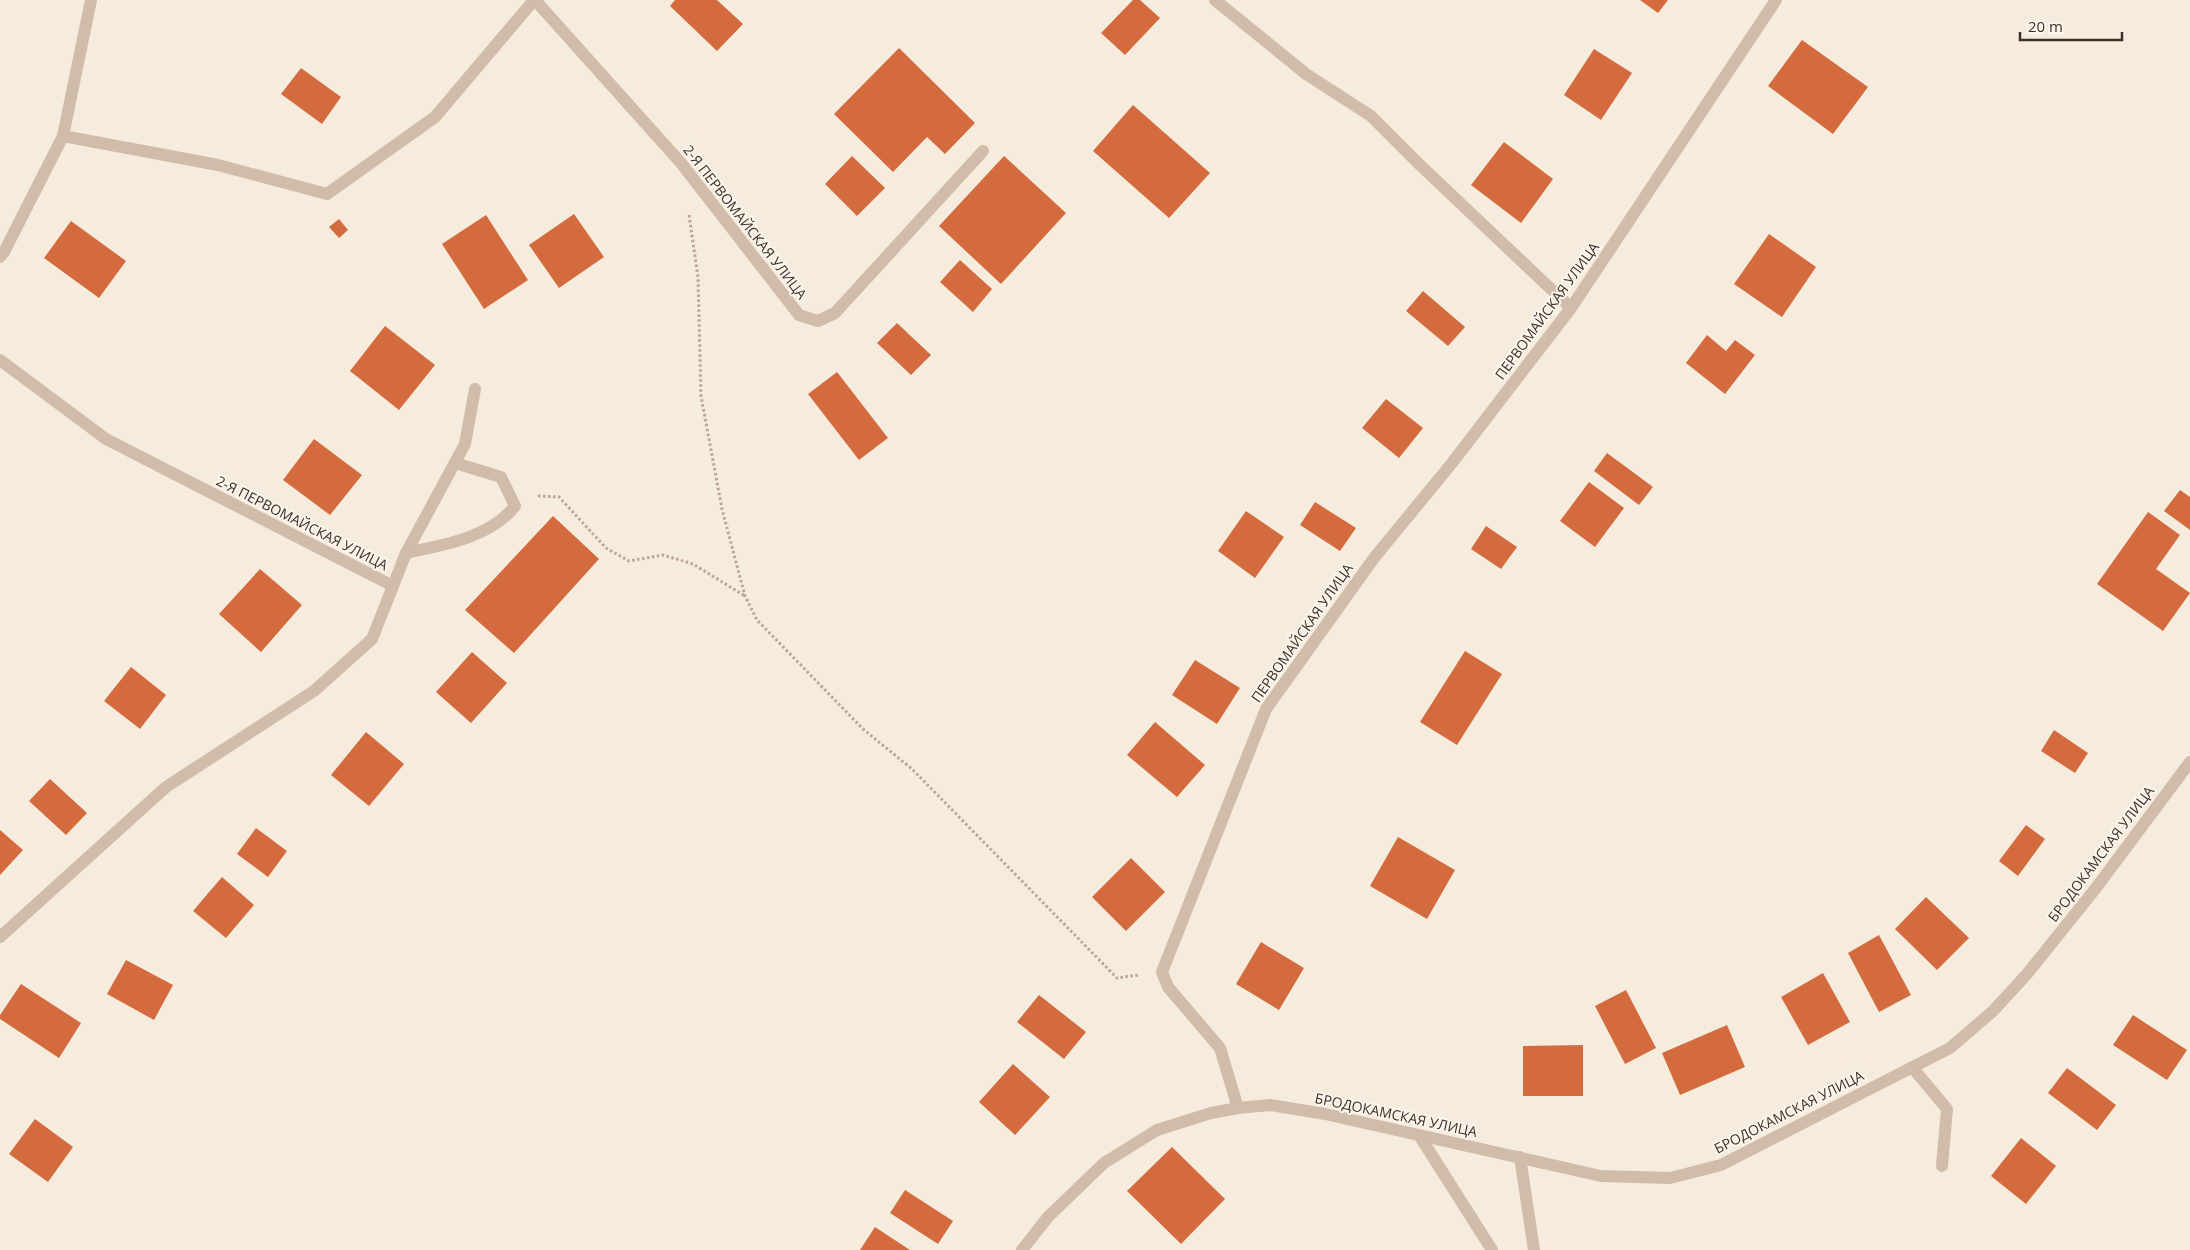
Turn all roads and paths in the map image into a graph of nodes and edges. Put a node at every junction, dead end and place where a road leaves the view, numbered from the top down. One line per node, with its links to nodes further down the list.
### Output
1 (92, 0): 5 (street)
2 (534, 0): 5 (street, 2-Я ПЕРВОМАЙСКАЯ УЛИЦА); 6 (street, 2-Я ПЕРВОМАЙСКАЯ УЛИЦА)
3 (1215, 0): 9 (street)
4 (1776, 0): 9 (street, ПЕРВОМАЙСКАЯ УЛИЦА)
5 (63, 136): 8 (street)
6 (983, 151)
7 (688, 211): 16 (path)
8 (0, 257)
9 (1571, 308): 19 (street, ПЕРВОМАЙСКАЯ УЛИЦА)
10 (0, 360): 15 (street, 2-Я ПЕРВОМАЙСКАЯ УЛИЦА)
11 (475, 389): 12 (street)
12 (455, 463): 13 (street); 14 (street)
13 (515, 506): 14 (street); 16 (path)
14 (406, 553): 15 (street)
15 (393, 586): 18 (street, 2-Я ПЕРВОМАЙСКАЯ УЛИЦА)
16 (745, 596): 19 (path)
17 (2190, 762): 20 (street, БРОДОКАМСКАЯ УЛИЦА)
18 (0, 937)
19 (1162, 972): 21 (street)
20 (1912, 1067): 23 (street, БРОДОКАМСКАЯ УЛИЦА); 24 (street)
21 (1238, 1108): 22 (street, БРОДОКАМСКАЯ УЛИЦА); 25 (street)
22 (1419, 1135): 23 (street, БРОДОКАМСКАЯ УЛИЦА); 26 (street)
23 (1520, 1157): 27 (street)
24 (1942, 1166)
25 (1022, 1250)
26 (1492, 1250)
27 (1534, 1250)

